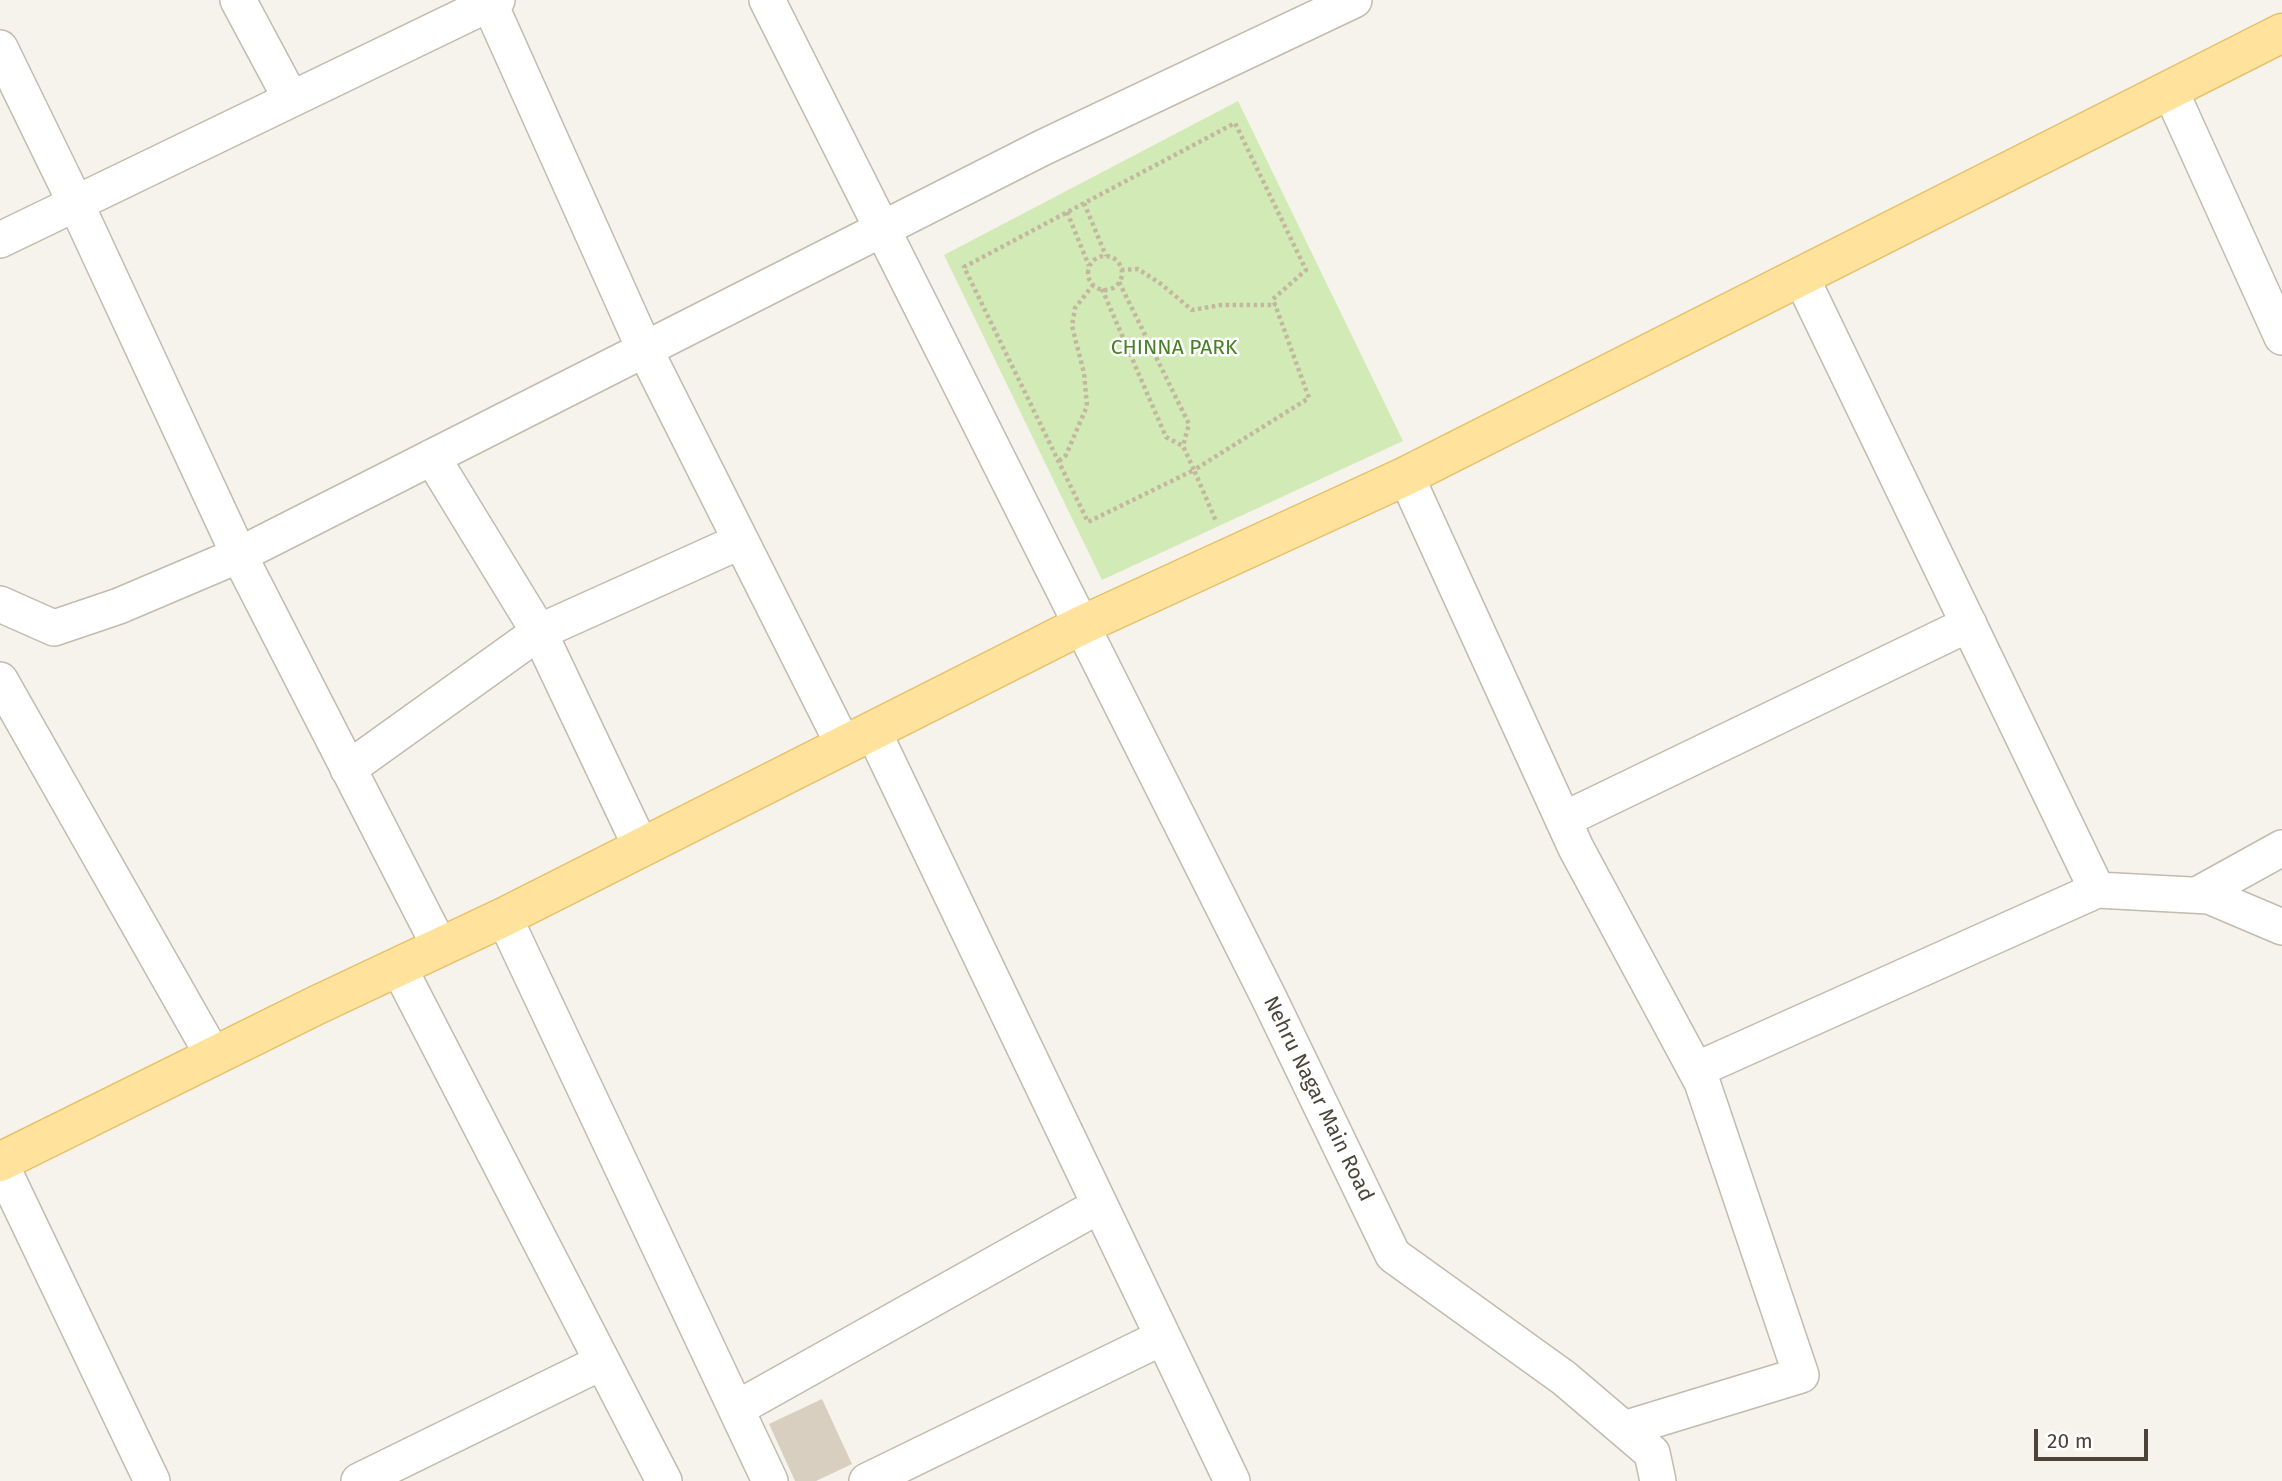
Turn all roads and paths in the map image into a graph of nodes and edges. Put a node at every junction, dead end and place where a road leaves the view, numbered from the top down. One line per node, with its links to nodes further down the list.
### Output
1 (238, 0): 8 (street)
2 (767, 0): 12 (street, Nehru Nagar Main Road)
3 (1354, 0): 12 (street)
4 (491, 1): 8 (street); 23 (street)
5 (2282, 33): 7 (main road)
6 (0, 48): 10 (street)
7 (2170, 90): 17 (main road); 22 (street)
8 (291, 99): 10 (street)
9 (1084, 203): 11 (path); 14 (path); 21 (path)
10 (76, 204): 13 (street); 30 (street)
11 (1067, 212): 15 (path); 26 (path)
12 (883, 228): 23 (street); 34 (street, Nehru Nagar Main Road)
13 (0, 240)
14 (1106, 256): 15 (path); 16 (path)
15 (1089, 267): 19 (path)
16 (1121, 270): 18 (path); 21 (path)
17 (1801, 277): 28 (main road); 33 (street)
18 (1119, 282): 20 (path); 24 (path)
19 (1093, 285): 20 (path); 26 (path)
20 (1101, 289): 24 (path)
21 (1276, 305): 27 (path)
22 (2282, 337)
23 (644, 348): 25 (street); 29 (street)
24 (1183, 446): 27 (path)
25 (432, 457): 30 (street); 35 (street)
26 (1059, 461): 27 (path)
27 (1194, 470): 31 (path)
28 (1406, 476): 31 (main road); 39 (street)
29 (741, 541): 35 (street); 37 (street)
30 (239, 555): 32 (street); 38 (street)
31 (1232, 557): 34 (main road)
32 (0, 604)
33 (1969, 624): 39 (street); 42 (street)
34 (1082, 625): 37 (main road); 55 (street, Nehru Nagar Main Road)
35 (539, 632): 38 (street); 40 (street)
36 (0, 680): 48 (street)
37 (859, 739): 40 (main road); 51 (street)
38 (348, 769): 46 (street)
39 (1563, 820): 49 (street)
40 (642, 848): 44 (main road)
41 (2282, 848): 43 (street)
42 (2096, 890): 43 (street); 49 (street)
43 (2197, 895): 45 (street)
44 (504, 916): 46 (main road); 54 (street)
45 (2282, 927)
46 (440, 947): 47 (main road)
47 (398, 967): 48 (main road); 53 (street)
48 (214, 1057): 50 (main road)
49 (1696, 1070): 55 (street)
50 (0, 1163): 56 (street)
51 (1100, 1205): 52 (street); 54 (street)
52 (1163, 1337): 60 (street); 61 (street)
53 (602, 1362): 57 (street); 58 (street)
54 (736, 1409): 59 (street)
55 (1624, 1429): 62 (street, Nehru Nagar Main Road)
56 (152, 1481)
57 (359, 1481)
58 (664, 1481)
59 (770, 1481)
60 (867, 1481)
61 (1232, 1481)
62 (1658, 1481)

